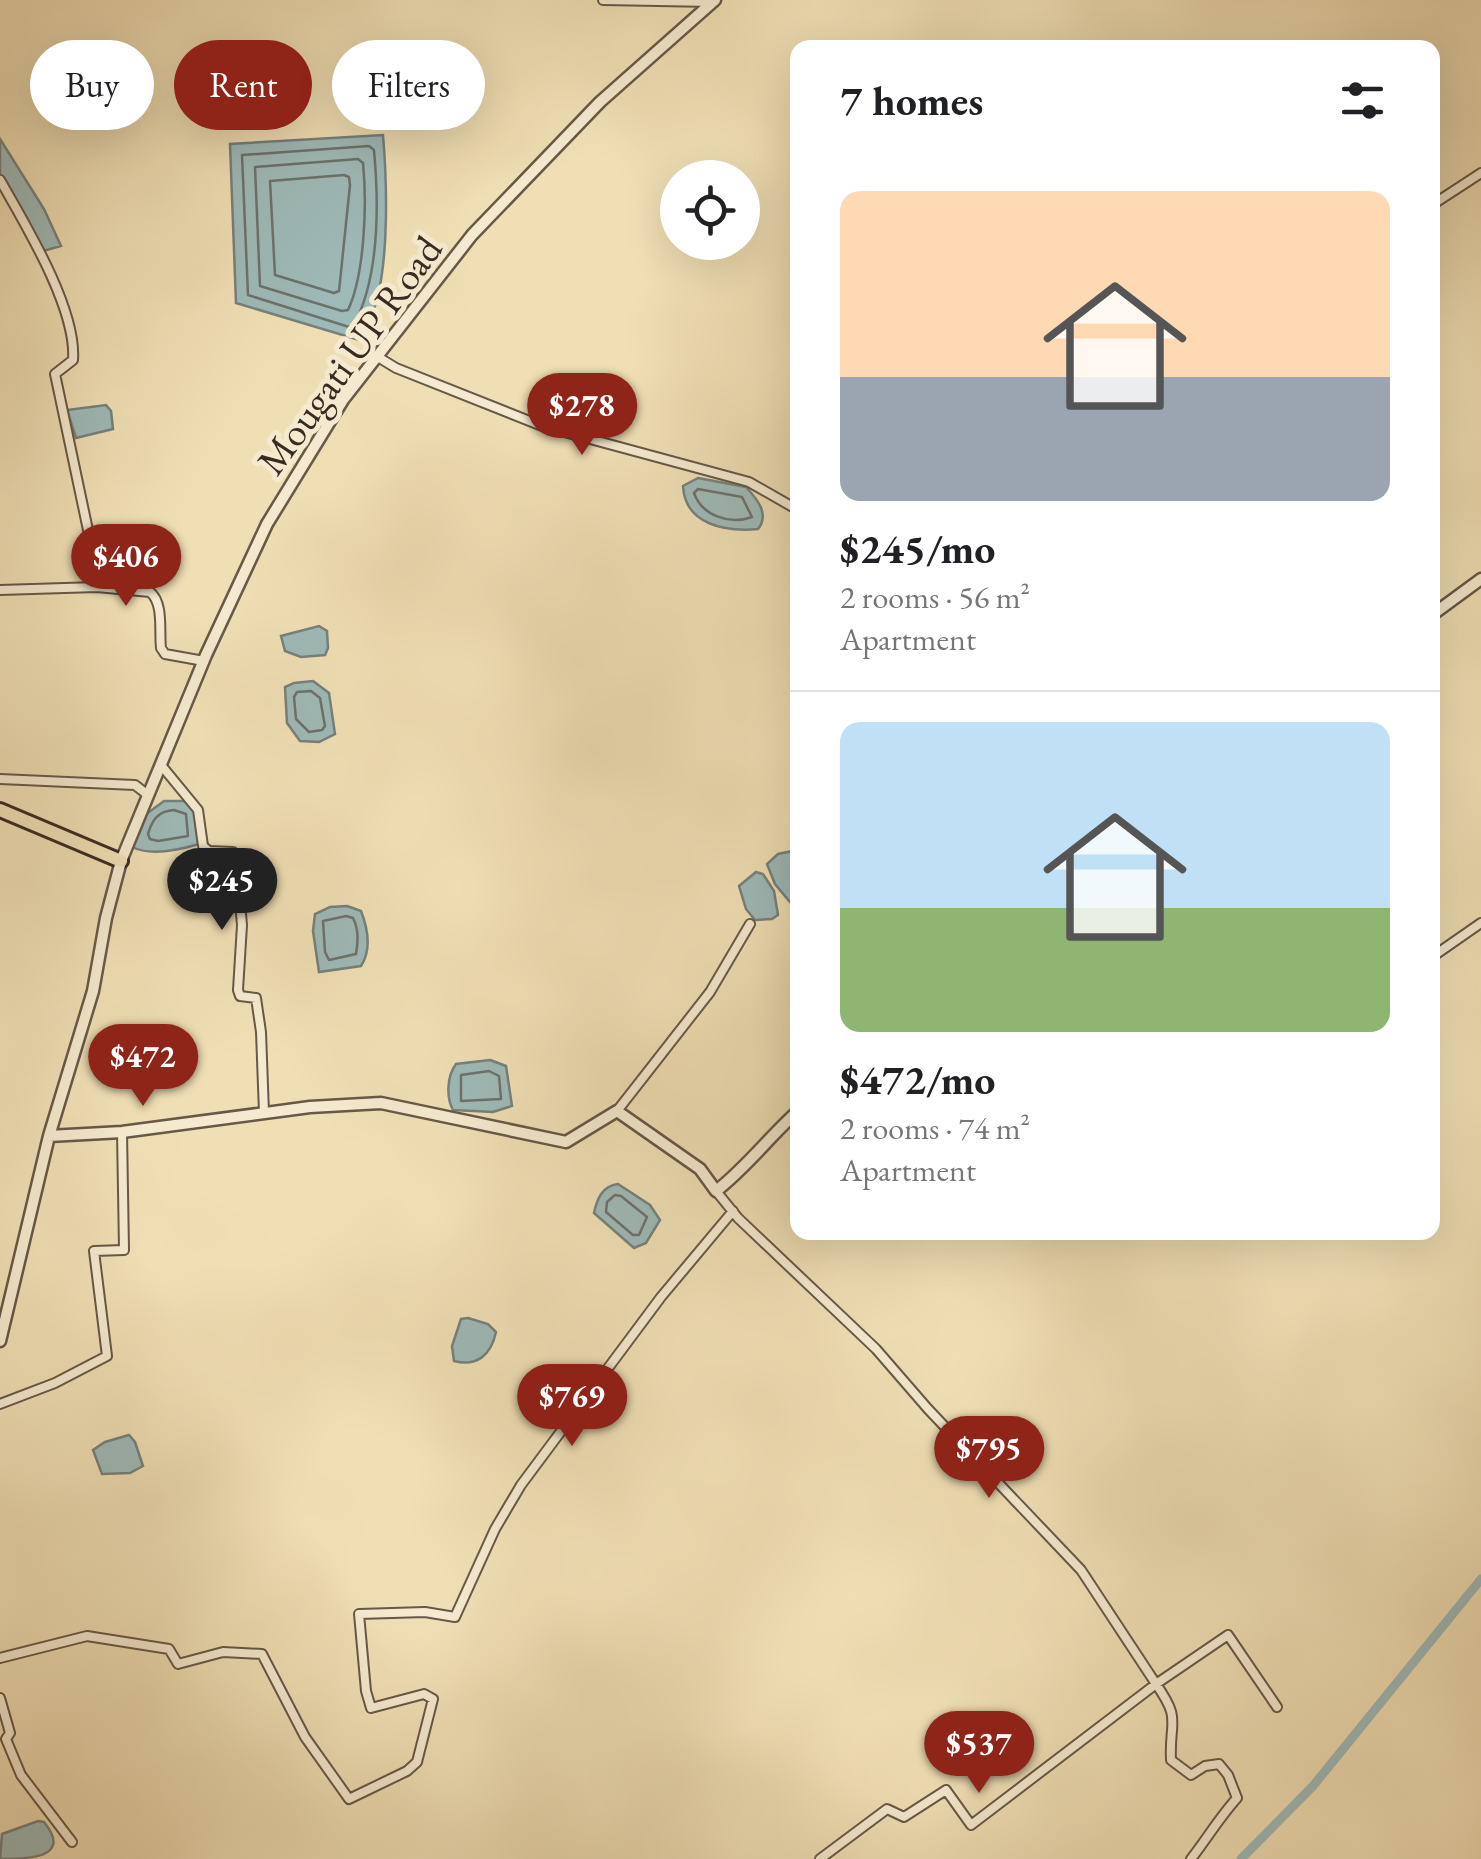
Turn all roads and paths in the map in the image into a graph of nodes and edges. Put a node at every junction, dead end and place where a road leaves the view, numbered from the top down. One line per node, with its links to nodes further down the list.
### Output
1 (603, 0): 2 (street)
2 (714, 1): 6 (street, Mougati UP Road)
3 (1481, 173): 5 (street)
4 (0, 180): 9 (street)
5 (1440, 199)
6 (378, 357): 7 (street); 12 (street, Mougati UP Road)
7 (790, 505)
8 (1481, 579): 11 (street)
9 (97, 588): 10 (street); 12 (street)
10 (0, 590)
11 (1440, 609)
12 (204, 661): 13 (street, Mougati UP Road)
13 (161, 765): 15 (street, Mougati UP Road); 22 (street)
14 (0, 778): 15 (street)
15 (148, 795): 17 (street, Mougati UP Road)
16 (0, 810): 17 (main road)
17 (121, 861): 25 (street, Mougati UP Road)
18 (1481, 923): 20 (street)
19 (750, 924): 21 (street)
20 (1440, 951)
21 (616, 1111): 22 (street); 26 (street)
22 (264, 1113): 24 (street)
23 (790, 1118): 26 (street)
24 (122, 1132): 25 (street); 29 (street)
25 (49, 1136): 28 (street, Mougati UP Road)
26 (716, 1191): 27 (street)
27 (733, 1211): 30 (street); 31 (street)
28 (0, 1341)
29 (0, 1404)
30 (0, 1658)
31 (1156, 1684): 33 (street); 35 (street); 36 (street)
32 (0, 1698): 34 (street)
33 (1277, 1708)
34 (72, 1842)
35 (820, 1859)
36 (1191, 1859)

